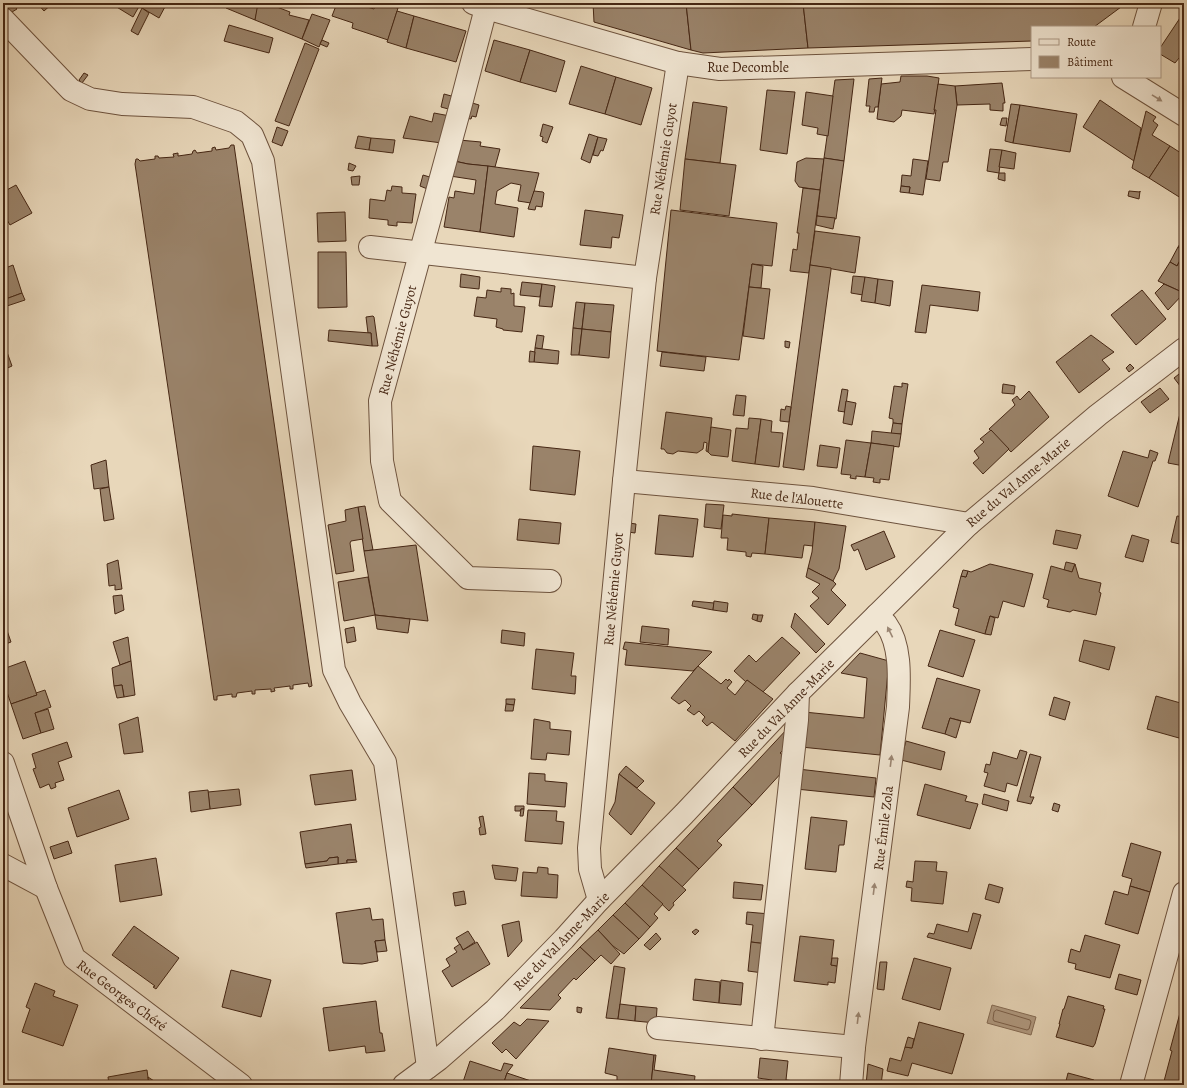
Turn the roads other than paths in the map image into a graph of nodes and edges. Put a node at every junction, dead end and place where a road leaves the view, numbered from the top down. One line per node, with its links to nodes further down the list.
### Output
1 (1151, 3): 4 (street)
2 (480, 6): 6 (street, Rue Decomble); 10 (street, Rue Néhémie Guyot)
3 (3, 19): 26 (street)
4 (1144, 26)
5 (1031, 59): 6 (street, Rue Decomble)
6 (678, 63): 11 (street, Rue Néhémie Guyot)
7 (1128, 78): 8 (street, one-way to 8)
8 (1184, 115)
9 (370, 247): 10 (street)
10 (421, 252): 11 (street); 15 (street, Rue Néhémie Guyot)
11 (645, 278): 13 (street, Rue Néhémie Guyot)
12 (1184, 349): 14 (street, Rue du Val Anne-Marie)
13 (624, 481): 14 (street, Rue de l'Alouette); 22 (street, Rue Néhémie Guyot)
14 (969, 524): 16 (street, Rue du Val Anne-Marie)
15 (550, 581)
16 (877, 615): 17 (street, Rue du Val Anne-Marie); 25 (street, Rue Émile Zola, one-way to 16)
17 (798, 693): 22 (street, Rue du Val Anne-Marie); 24 (street)
18 (3, 763): 20 (street, Rue Georges Chéré)
19 (3, 865): 20 (street)
20 (46, 888): 27 (street, Rue Georges Chéré)
21 (1184, 893): 30 (street)
22 (599, 900): 26 (street, Rue du Val Anne-Marie)
23 (658, 1028): 24 (street)
24 (762, 1039): 25 (street)
25 (854, 1047): 29 (street, Rue Émile Zola)
26 (428, 1067): 28 (street, Rue du Val Anne-Marie)
27 (241, 1085)
28 (404, 1085)
29 (851, 1085)
30 (1131, 1085)

